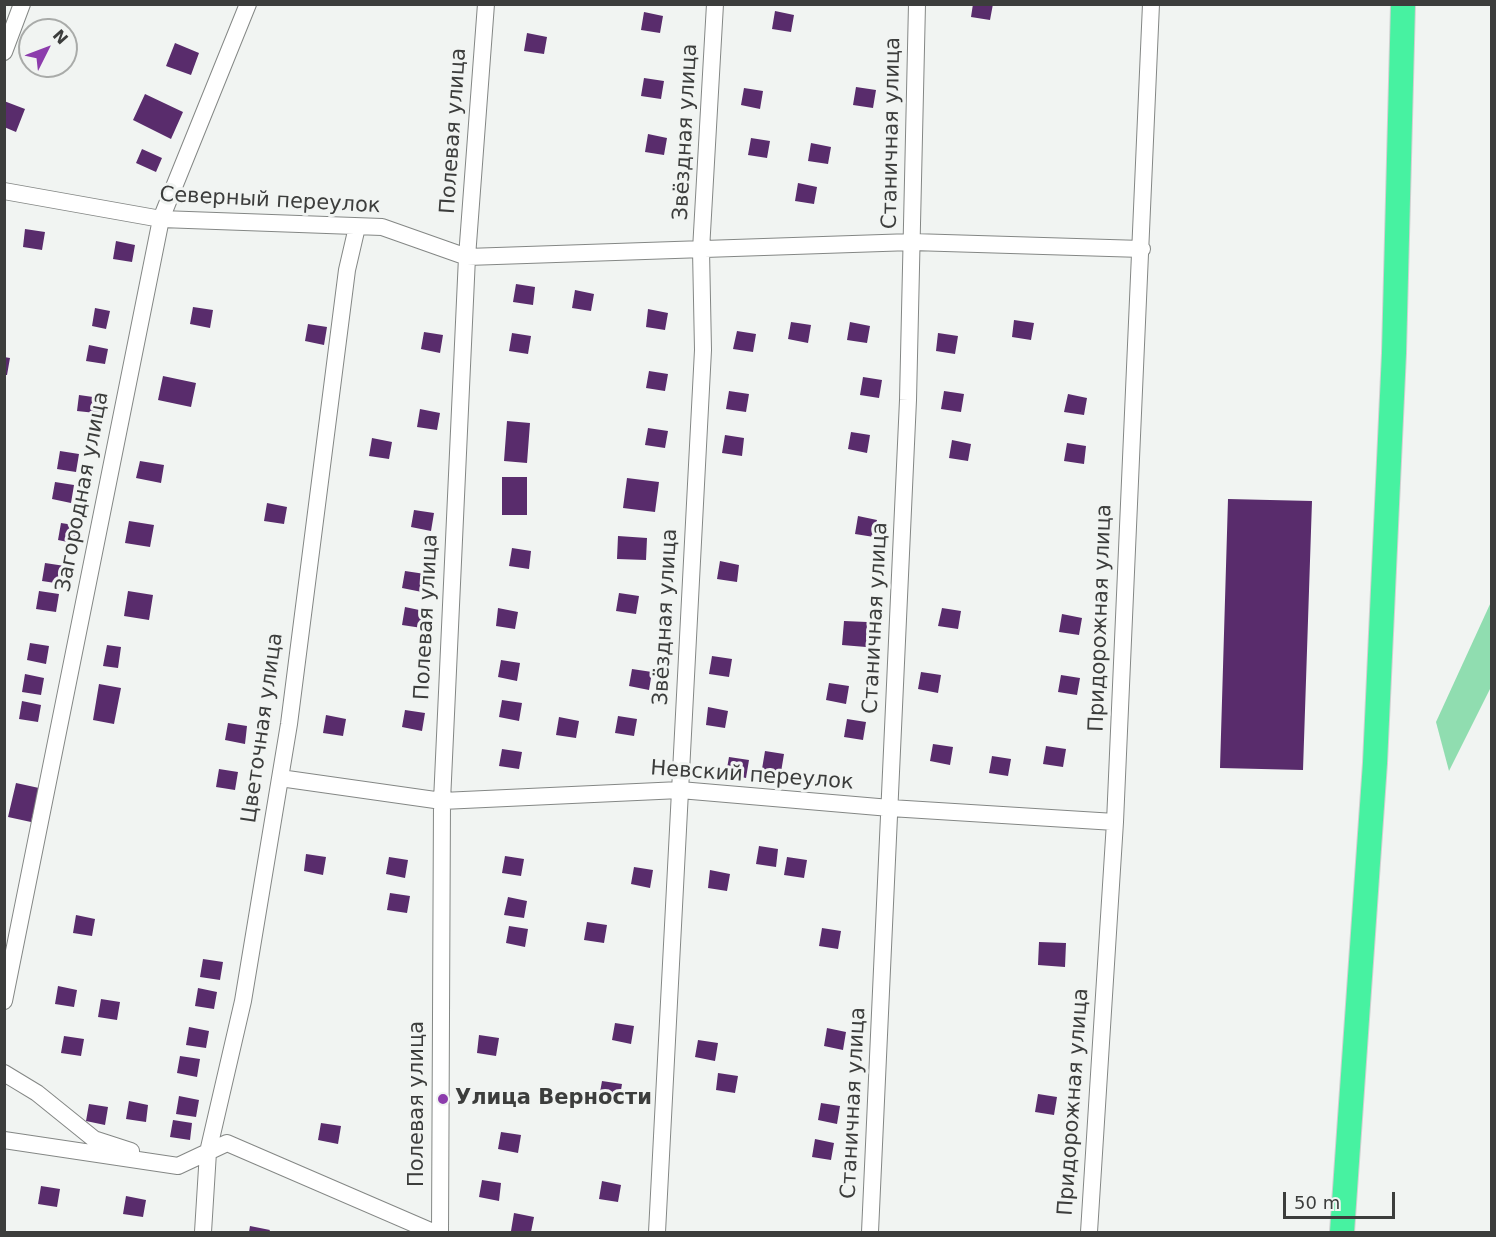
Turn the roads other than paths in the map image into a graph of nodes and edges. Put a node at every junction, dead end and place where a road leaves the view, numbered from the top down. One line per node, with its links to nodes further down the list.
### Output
1 (22, 4): 9 (street)
2 (248, 4): 11 (street, Загородная улица)
3 (486, 4): 16 (street, Полевая улица)
4 (716, 4): 15 (street, Звёздная улица)
5 (917, 4): 13 (street, Станичная улица)
6 (1151, 4): 14 (street, Придорожная улица)
7 (1390, 4): 33 (highway)
8 (1403, 4): 34 (highway)
9 (4, 51)
10 (4, 191): 11 (street, Северный переулок)
11 (160, 219): 12 (street, Северный переулок); 22 (street, Загородная улица)
12 (357, 227): 16 (street, Северный переулок); 17 (street, Цветочная улица)
13 (912, 242): 14 (street, Северный переулок); 15 (street, Северный переулок); 20 (street, Станичная улица)
14 (1142, 249): 21 (street, Придорожная улица)
15 (702, 250): 16 (street, Северный переулок); 18 (street, Звёздная улица)
16 (466, 257): 19 (street, Полевая улица)
17 (280, 778): 19 (street, Невский переулок); 25 (street, Цветочная улица)
18 (680, 790): 19 (street, Невский переулок); 20 (street, Невский переулок); 30 (street, Звёздная улица)
19 (441, 801): 29 (street, Полевая улица)
20 (890, 808): 21 (street, Невский переулок); 31 (street, Станичная улица)
21 (1115, 822): 32 (street, Придорожная улица)
22 (4, 1001)
23 (4, 1073): 26 (street)
24 (4, 1140): 26 (street)
25 (208, 1152): 26 (street); 27 (street, Цветочная улица); 28 (street)
26 (178, 1166)
27 (202, 1233)
28 (433, 1233)
29 (440, 1233)
30 (657, 1233)
31 (870, 1233)
32 (1089, 1233)
33 (1329, 1233)
34 (1342, 1233)

